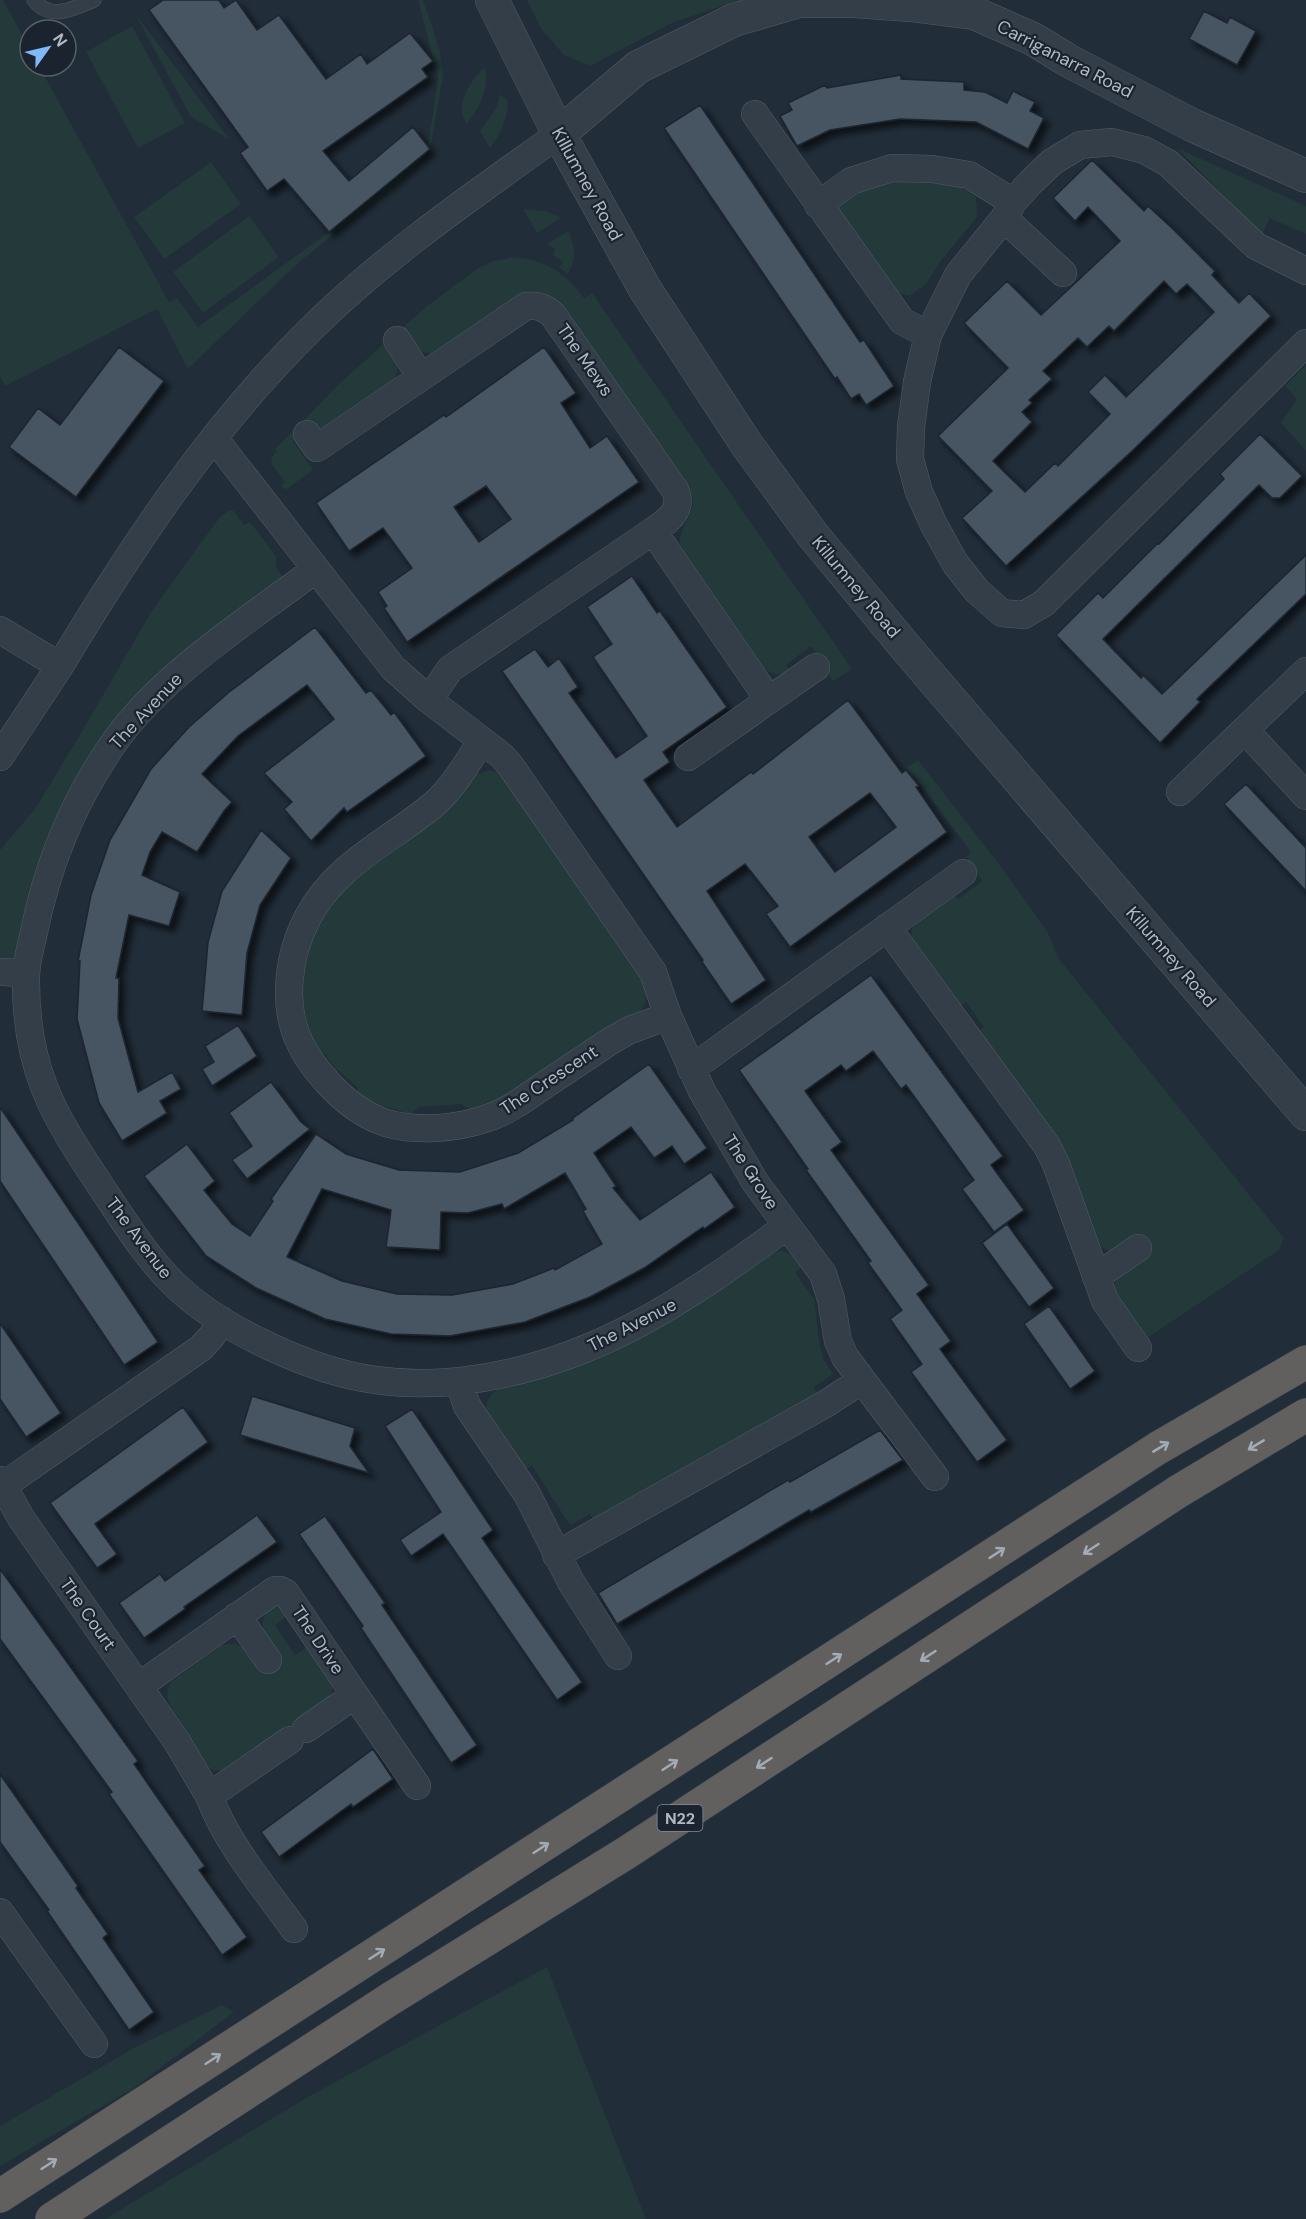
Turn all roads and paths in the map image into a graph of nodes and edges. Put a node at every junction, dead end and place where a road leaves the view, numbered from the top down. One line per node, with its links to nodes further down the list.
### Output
1 (34, 0): 2 (lane)
2 (94, 0)
3 (492, 0): 6 (street, Killumney Road)
4 (799, 0): 6 (street, Carriganarra Road); 7 (street, Carriganarra Road)
5 (755, 114): 8 (street)
6 (559, 134): 17 (street); 37 (street, Killumney Road)
7 (1306, 176)
8 (818, 205): 9 (street); 12 (street)
9 (1009, 210): 10 (street); 11 (street); 12 (street)
10 (1306, 271)
11 (1063, 273)
12 (928, 335): 14 (street)
13 (397, 340): 15 (street)
14 (1306, 343)
15 (421, 377): 16 (street, The Mews); 18 (street, The Mews)
16 (307, 434)
17 (214, 438): 19 (street); 21 (street)
18 (653, 531): 24 (street, The Mews); 25 (street)
19 (316, 569): 24 (street); 34 (street, The Avenue)
20 (0, 630): 21 (street)
21 (60, 666): 28 (street)
22 (816, 667): 25 (street)
23 (1306, 671): 26 (street)
24 (429, 700): 27 (street)
25 (769, 700): 29 (street)
26 (1245, 730): 30 (street); 31 (street)
27 (481, 741): 35 (street); 35 (street, The Crescent)
28 (0, 757)
29 (688, 757)
30 (1180, 792)
31 (1306, 796)
32 (963, 873): 33 (street)
33 (887, 927): 36 (street); 40 (street)
34 (13, 973): 41 (street, The Avenue)
35 (668, 1016): 36 (street)
36 (691, 1069): 38 (street, The Grove)
37 (1306, 1114)
38 (787, 1226): 44 (street, The Grove); 45 (street, The Avenue)
39 (1138, 1248): 40 (street)
40 (1096, 1277): 42 (street)
41 (221, 1320): 45 (street, The Avenue); 48 (street)
42 (1138, 1348)
43 (1306, 1362): 60 (highway, N22, one-way to 43)
44 (862, 1380): 47 (street, The Grove); 49 (street)
45 (459, 1382): 49 (street)
46 (1306, 1415): 61 (highway, N22, one-way to 61)
47 (936, 1477)
48 (2, 1483): 53 (street, The Court)
49 (556, 1555): 51 (street)
50 (237, 1616): 52 (street); 53 (street, The Drive); 54 (street, The Drive)
51 (618, 1656)
52 (268, 1660)
53 (139, 1686): 56 (street, The Court)
54 (355, 1695): 55 (street, The Drive); 56 (street)
55 (417, 1786)
56 (209, 1796): 58 (street)
57 (0, 1912): 59 (street)
58 (294, 1929)
59 (94, 2044)
60 (0, 2196)
61 (52, 2219)

